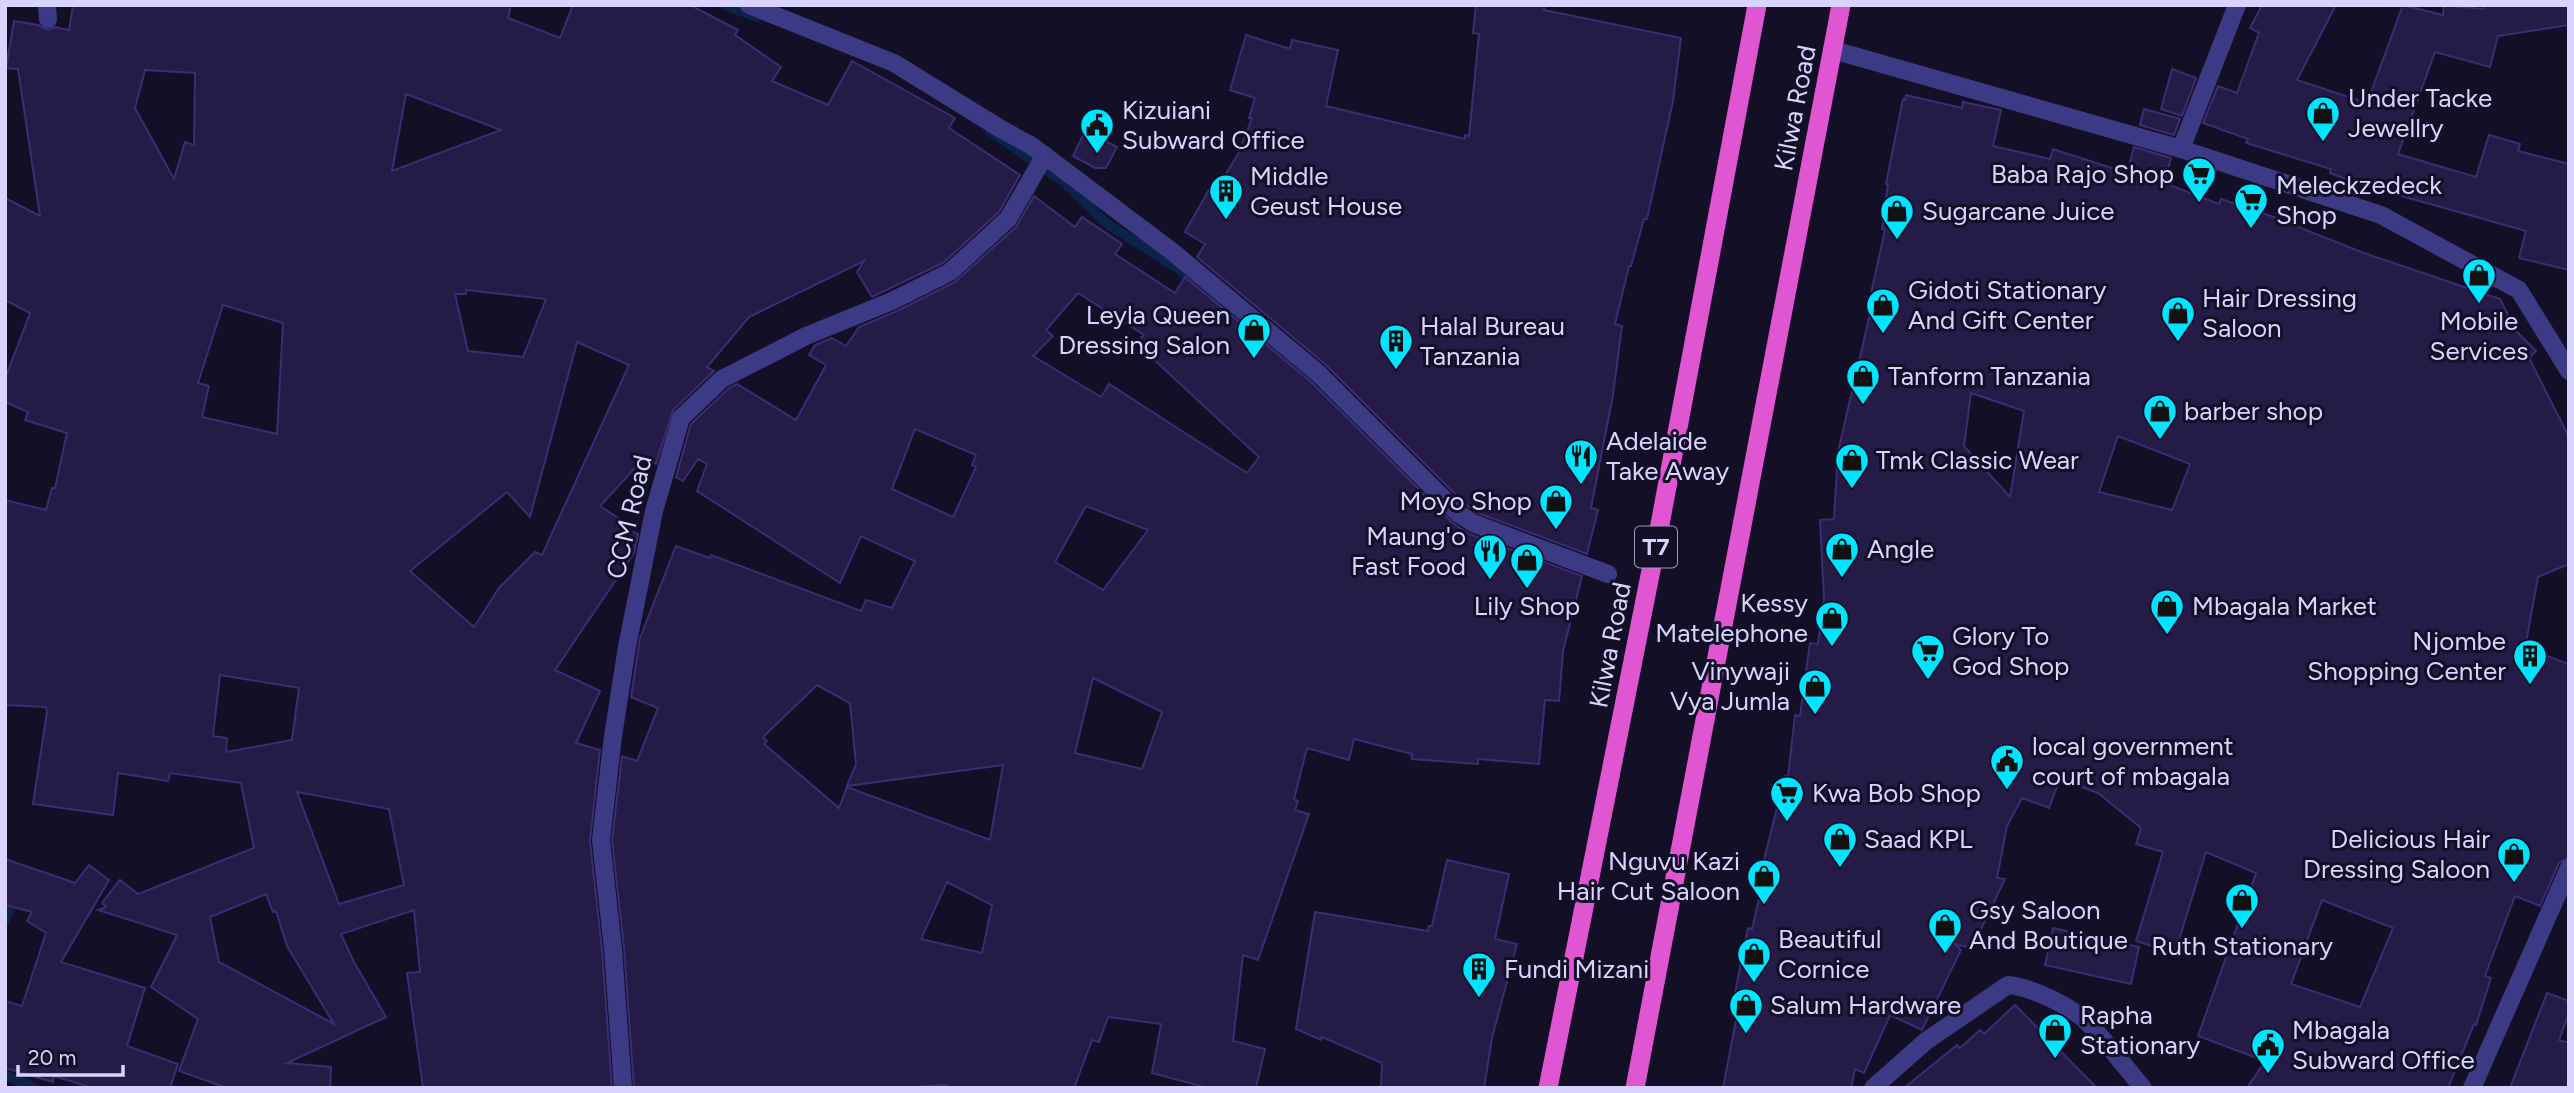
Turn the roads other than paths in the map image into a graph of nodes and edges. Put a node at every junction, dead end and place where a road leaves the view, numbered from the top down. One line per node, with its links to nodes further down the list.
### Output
1 (749, 5): 7 (street)
2 (1757, 5): 12 (highway, Kilwa Road / T7)
3 (1841, 5): 5 (highway, Kilwa Road)
4 (2237, 5): 6 (street)
5 (1833, 50): 6 (street); 13 (highway, Kilwa Road)
6 (2181, 149): 8 (street)
7 (1045, 155): 9 (street); 11 (street, CCM Road)
8 (2569, 371)
9 (1608, 574)
10 (2569, 868): 16 (street)
11 (623, 1088)
12 (1548, 1088)
13 (1635, 1088)
14 (1872, 1088): 15 (street)
15 (2143, 1088)
16 (2472, 1088)

